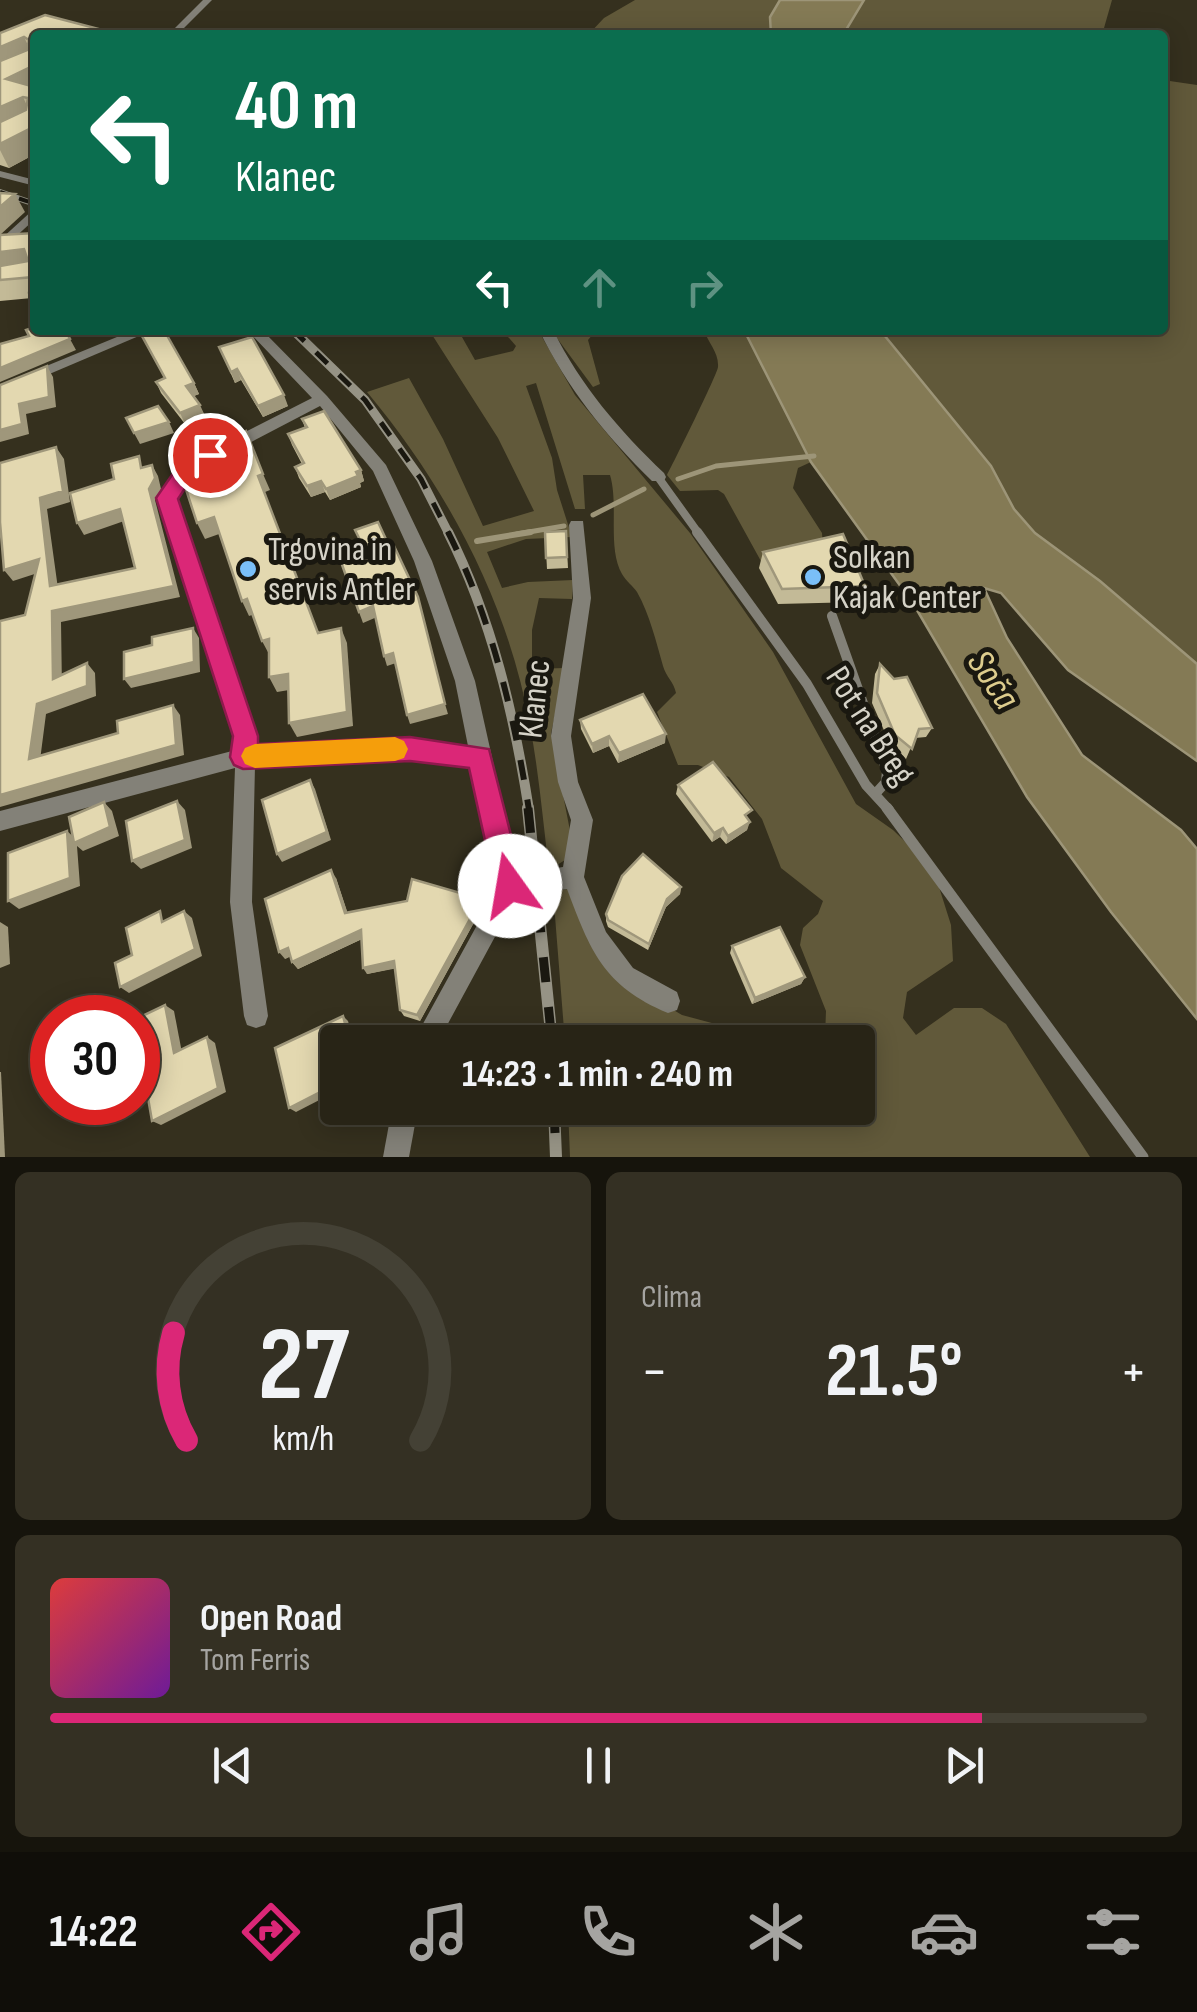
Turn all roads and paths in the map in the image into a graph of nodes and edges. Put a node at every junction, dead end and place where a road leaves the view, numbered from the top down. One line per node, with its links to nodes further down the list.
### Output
1 (208, 0): 2 (street)
2 (177, 30)
3 (0, 174): 4 (street)
4 (30, 182)
5 (30, 217): 6 (street)
6 (0, 246)
7 (134, 335): 10 (street)
8 (259, 335): 11 (street)
9 (548, 335): 12 (street, Pot na Breg)
10 (0, 390)
11 (322, 399): 15 (street); 16 (street)
12 (658, 477): 17 (lane, Pot na Breg)
13 (577, 525): 19 (street, Klanec)
14 (832, 616): 17 (lane)
15 (243, 757): 16 (street, Klanec); 18 (street, Klanec); 22 (street)
16 (480, 757): 20 (street, Klanec)
17 (876, 793): 26 (lane, Pot na Breg)
18 (0, 821)
19 (574, 877): 20 (street); 21 (street, Klanec)
20 (510, 886): 23 (street)
21 (668, 1001)
22 (256, 1016)
23 (434, 1025)
24 (402, 1125): 25 (street)
25 (396, 1157)
26 (1144, 1157)

